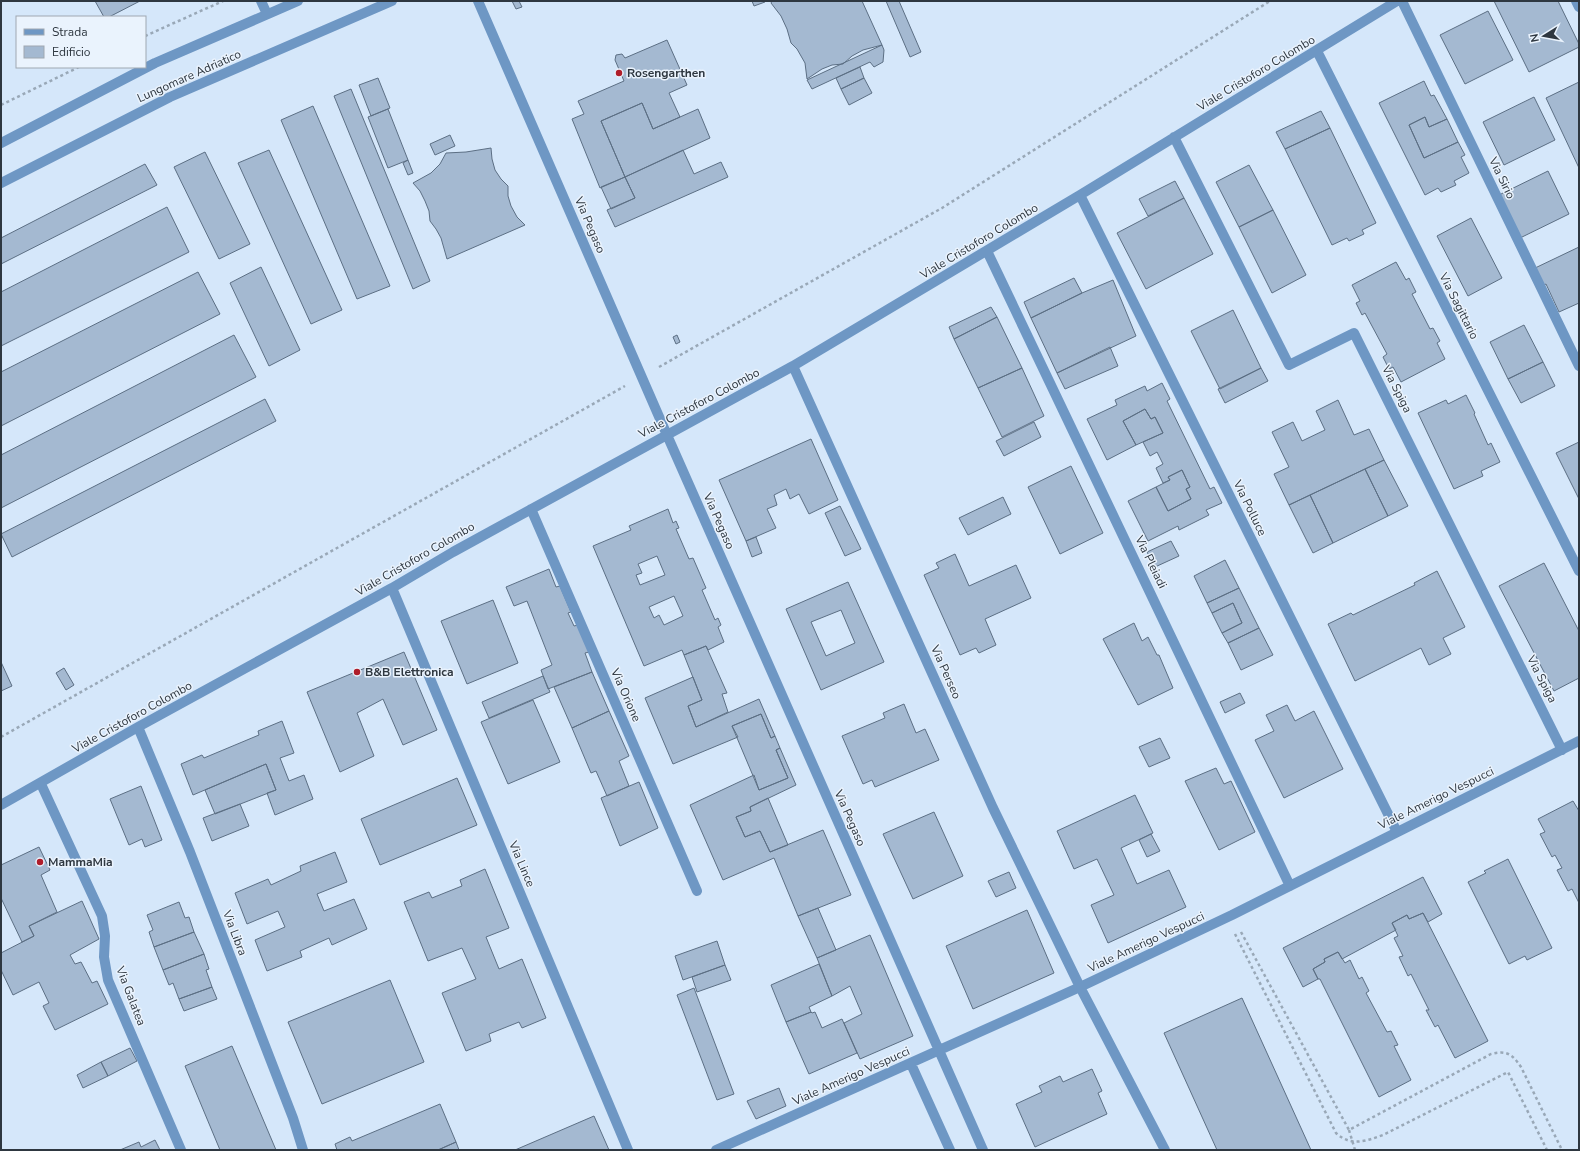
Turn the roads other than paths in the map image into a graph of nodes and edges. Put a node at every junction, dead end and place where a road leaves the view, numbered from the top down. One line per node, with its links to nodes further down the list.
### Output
1 (261, 1): 9 (street)
2 (298, 1): 9 (street, Lungomare Adriatico)
3 (392, 1): 15 (street, Lungomare Adriatico)
4 (478, 1): 20 (street, Via Pegaso)
5 (1397, 1): 10 (street, Viale Cristoforo Colombo)
6 (1402, 1): 19 (street, Via Sirio)
7 (1576, 1): 8 (street)
8 (1579, 7)
9 (267, 14): 12 (street, Lungomare Adriatico)
10 (1317, 52): 13 (street, Viale Cristoforo Colombo); 22 (street, Via Sagittario)
11 (145, 68): 14 (street, Lungomare Adriatico)
12 (146, 68)
13 (1174, 138): 16 (street, Viale Cristoforo Colombo); 26 (street, Via Spiga)
14 (1, 143)
15 (1, 183)
16 (1080, 195): 17 (street, Viale Cristoforo Colombo); 29 (street, Via Polluce)
17 (987, 251): 18 (street, Viale Cristoforo Colombo); 30 (street, Via Pleiadi)
18 (792, 366): 20 (street, Viale Cristoforo Colombo); 32 (street, Via Perseo)
19 (1579, 366)
20 (667, 435): 21 (street, Viale Cristoforo Colombo); 33 (street, Via Pegaso)
21 (531, 509): 23 (street, Viale Cristoforo Colombo); 31 (street, Via Orione)
22 (1579, 571)
23 (392, 588): 24 (street, Viale Cristoforo Colombo); 37 (street, Via Lince)
24 (138, 727): 27 (street, Viale Cristoforo Colombo); 36 (street, Via Libra)
25 (1579, 741): 26 (street, Viale Amerigo Vespucci)
26 (1562, 750): 29 (street, Viale Amerigo Vespucci)
27 (41, 784): 28 (street, Viale Cristoforo Colombo); 35 (street, Via Galatea)
28 (1, 806)
29 (1397, 832): 30 (street, Viale Amerigo Vespucci)
30 (1290, 886): 32 (street, Viale Amerigo Vespucci)
31 (697, 891)
32 (1080, 987): 33 (street, Viale Amerigo Vespucci); 41 (street, Via Perseo)
33 (938, 1052): 34 (street, Viale Amerigo Vespucci); 40 (street, Via Pegaso)
34 (911, 1064): 38 (street, Viale Amerigo Vespucci); 39 (street)
35 (181, 1150)
36 (303, 1150)
37 (628, 1150)
38 (716, 1150)
39 (950, 1150)
40 (983, 1150)
41 (1166, 1150)

